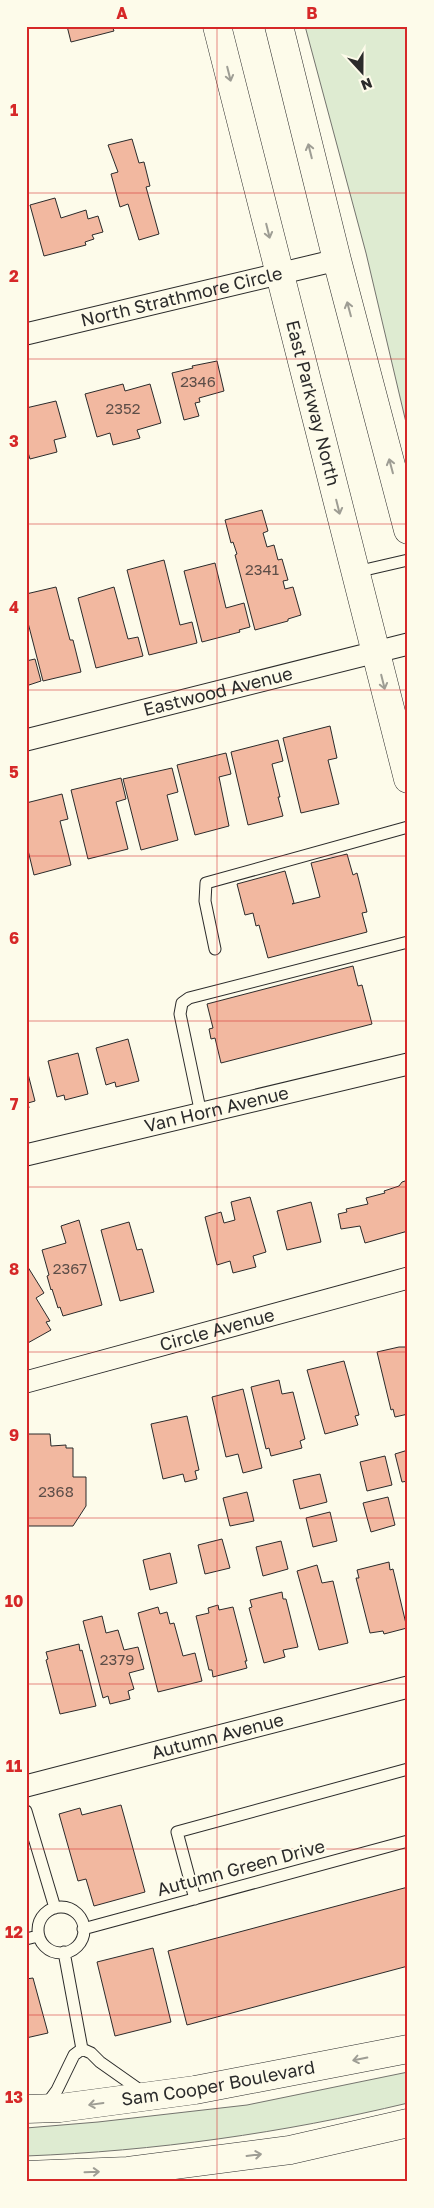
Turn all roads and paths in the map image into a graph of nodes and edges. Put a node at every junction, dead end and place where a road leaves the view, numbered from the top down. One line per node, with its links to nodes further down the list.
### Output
1 (217, 26): 4 (main road, East Parkway North, one-way to 4)
2 (279, 26): 3 (main road, one-way to 2)
3 (336, 260): 4 (street, North Strathmore Circle); 6 (main road, one-way to 3)
4 (278, 272): 5 (street, North Strathmore Circle); 9 (main road, East Parkway North, one-way to 9)
5 (26, 334)
6 (404, 501): 7 (main road)
7 (408, 530)
8 (408, 560): 9 (lane)
9 (355, 572): 11 (main road, East Parkway North)
10 (408, 644): 11 (street, Eastwood Avenue)
11 (375, 652): 12 (street, Eastwood Avenue); 13 (main road, East Parkway North, one-way to 13)
12 (26, 740)
13 (408, 779)
14 (408, 827): 16 (lane)
15 (408, 942): 18 (lane)
16 (215, 949)
17 (408, 1064): 18 (street, Van Horn Avenue)
18 (201, 1114): 19 (street, Van Horn Avenue)
19 (26, 1155)
20 (408, 1278): 21 (street, Circle Avenue)
21 (26, 1382)
22 (408, 1687): 24 (street, Autumn Avenue)
23 (408, 1769): 27 (lane)
24 (26, 1786)
25 (26, 1811): 28 (lane)
26 (408, 1841): 27 (lane, Autumn Green Drive)
27 (195, 1899): 29 (lane, Autumn Green Drive)
28 (55, 1908): 29 (lane); 30 (lane)
29 (83, 1929): 32 (lane)
30 (38, 1936): 31 (lane); 32 (lane)
31 (26, 1939)
32 (64, 1952): 33 (lane)
33 (82, 2049): 35 (lane); 36 (lane)
34 (408, 2049): 35 (main road, Sam Cooper Boulevard, one-way to 35)
35 (149, 2096): 36 (main road, Sam Cooper Boulevard, one-way to 36)
36 (35, 2109)
37 (408, 2123): 38 (main road, one-way to 37)
38 (26, 2175)

